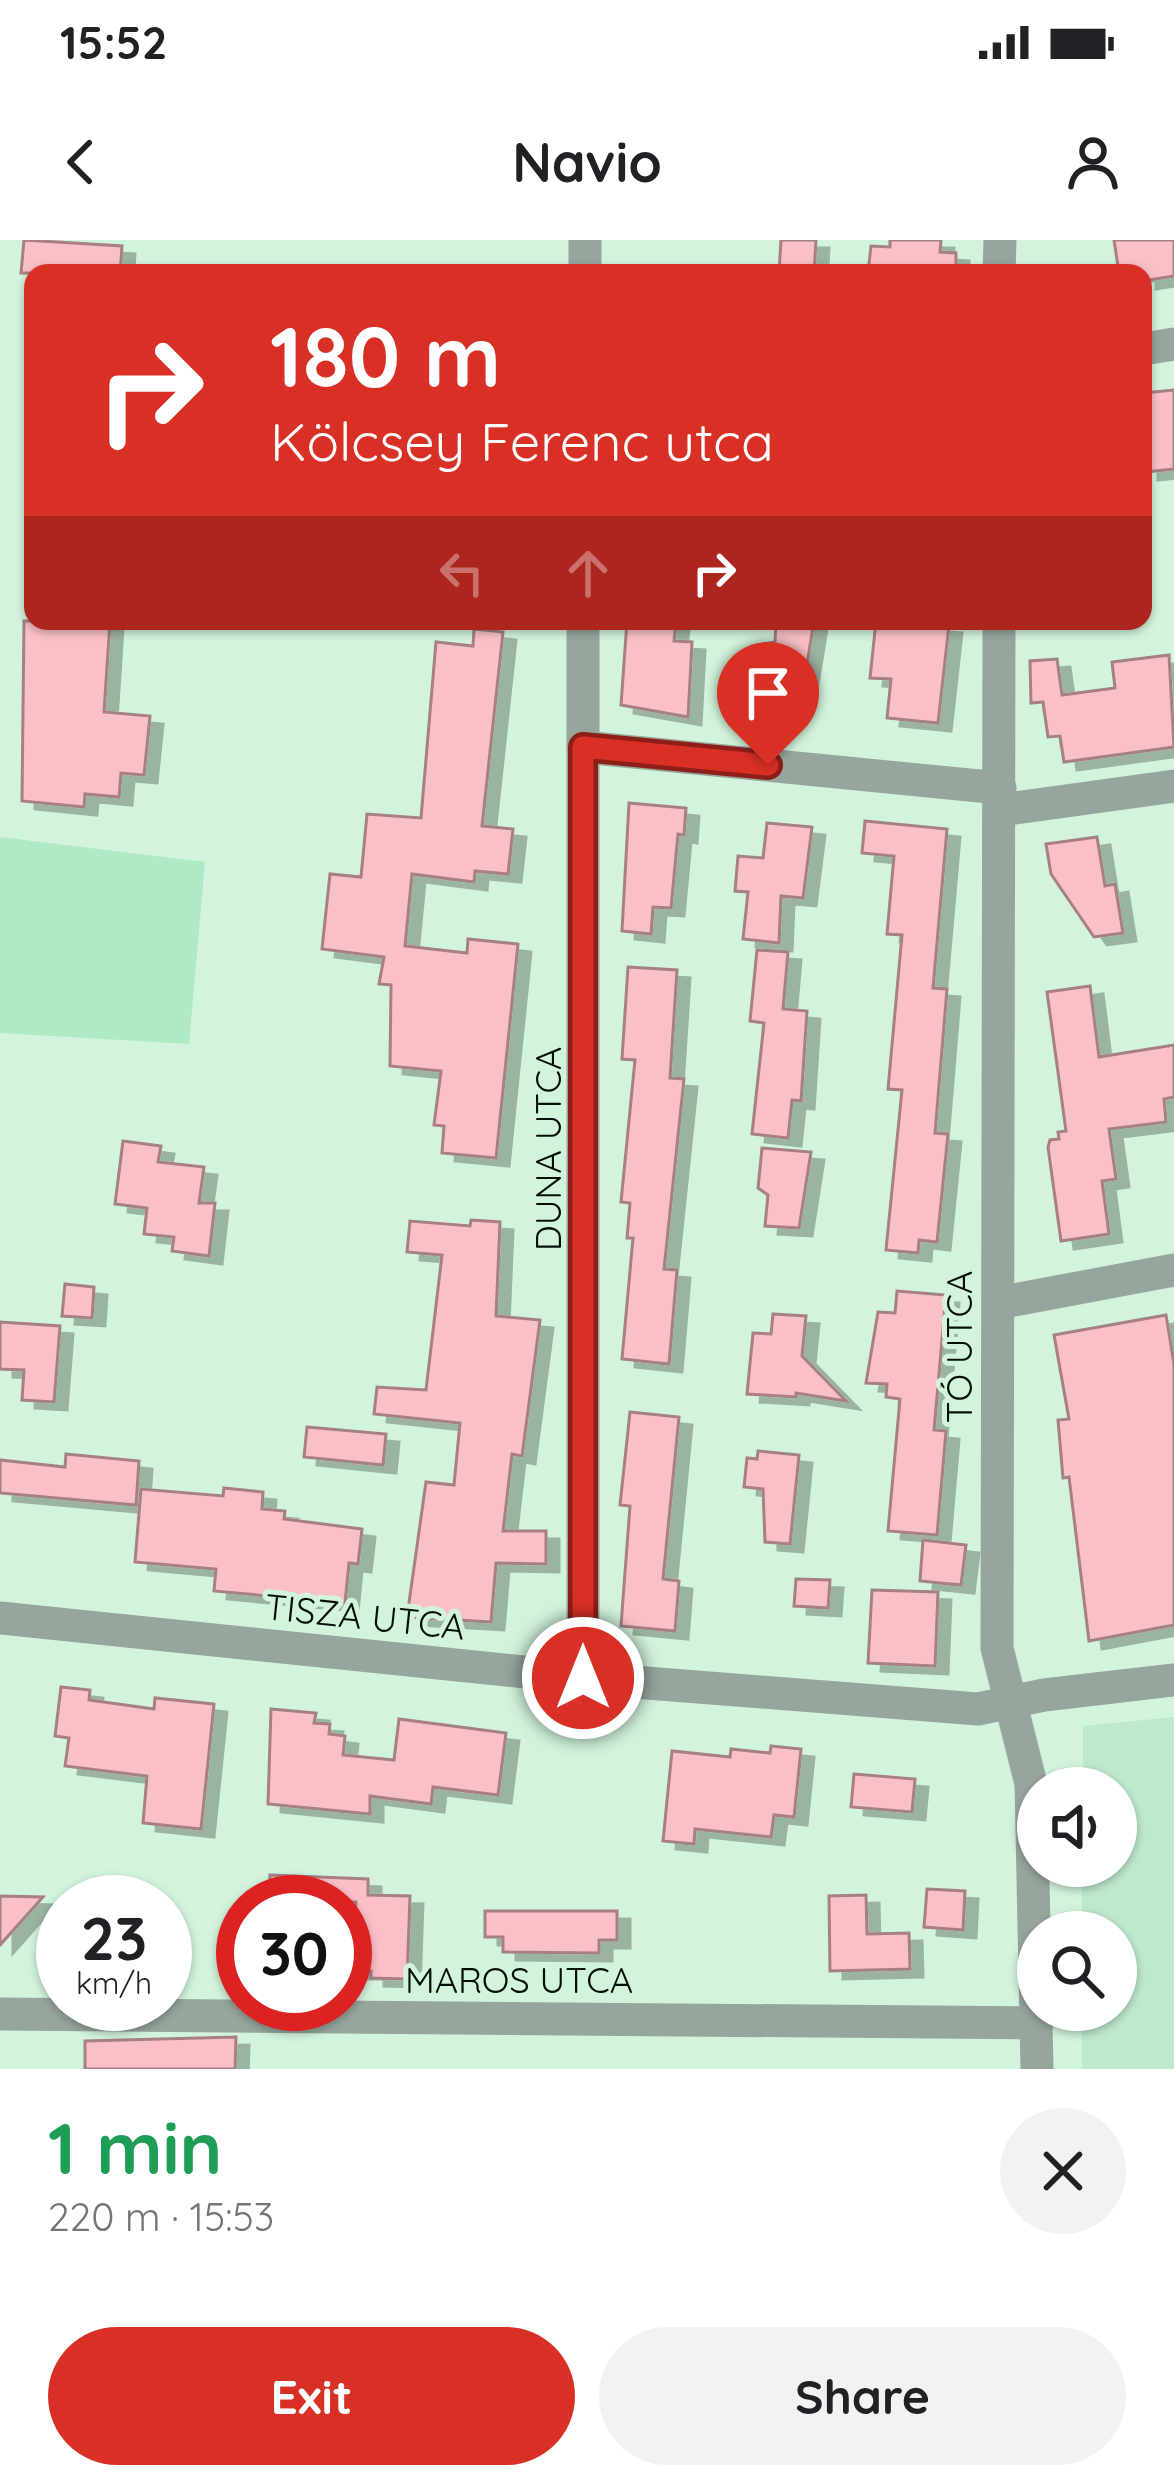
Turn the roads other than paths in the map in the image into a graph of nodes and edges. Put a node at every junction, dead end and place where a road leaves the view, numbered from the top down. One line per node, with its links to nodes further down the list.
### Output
1 (584, 630): 3 (street, DUNA UTCA)
2 (999, 630): 5 (street, TÓ UTCA)
3 (583, 747): 5 (street); 9 (street, DUNA UTCA)
4 (1174, 786): 5 (street)
5 (1000, 799): 7 (street, TÓ UTCA)
6 (1174, 1270): 7 (street)
7 (998, 1304): 11 (street, TÓ UTCA)
8 (0, 1618): 9 (street, TISZA UTCA)
9 (583, 1678): 11 (street, TISZA UTCA)
10 (1174, 1680): 11 (street, TISZA UTCA)
11 (1010, 1703): 12 (street, TÓ UTCA)
12 (1034, 1911)
13 (0, 2014): 14 (street, MAROS UTCA)
14 (1017, 2023)
15 (1037, 2031): 16 (street, TÓ UTCA)
16 (1037, 2069)

